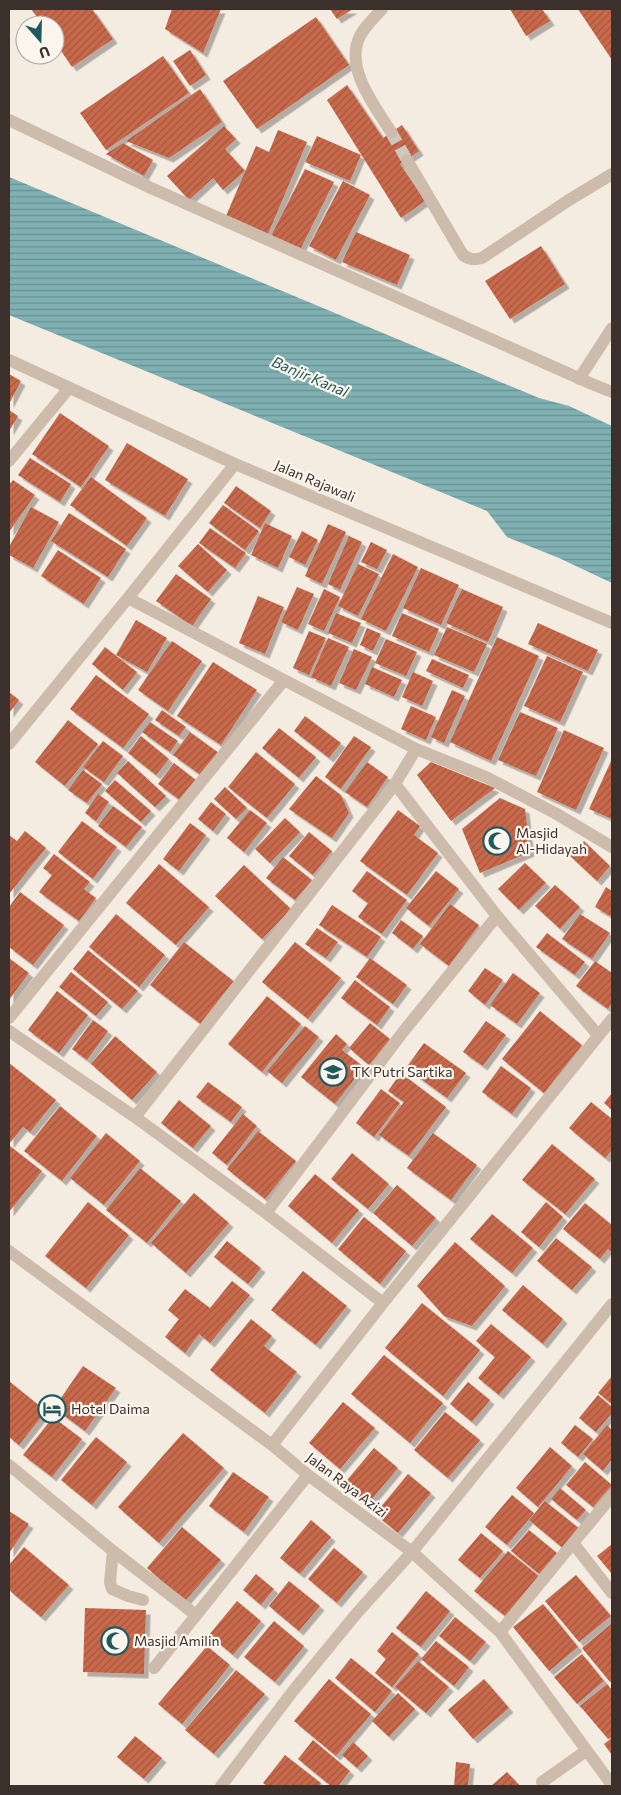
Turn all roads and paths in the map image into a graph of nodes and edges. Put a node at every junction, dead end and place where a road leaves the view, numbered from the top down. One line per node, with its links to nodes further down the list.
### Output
1 (382, 9): 3 (street)
2 (9, 120): 8 (street)
3 (391, 132)
4 (407, 160): 5 (street)
5 (612, 174)
6 (612, 328): 8 (street)
7 (9, 360): 9 (street, Jalan Rajawali)
8 (579, 379): 10 (street)
9 (69, 388): 11 (street); 12 (street, Jalan Rajawali)
10 (612, 392)
11 (9, 461)
12 (235, 464): 13 (street); 14 (street, Jalan Rajawali)
13 (128, 598): 15 (street); 16 (street)
14 (612, 623)
15 (284, 680): 17 (street); 21 (street)
16 (9, 744)
17 (416, 749): 18 (street); 19 (street)
18 (395, 784): 20 (street); 25 (street)
19 (612, 847)
20 (497, 916): 24 (street); 26 (street)
21 (9, 1018)
22 (612, 1020): 24 (street)
23 (9, 1030): 25 (street)
24 (598, 1035): 28 (street)
25 (135, 1117): 26 (street)
26 (266, 1213): 28 (street)
27 (9, 1251): 30 (street, Jalan Raya Azizi)
28 (383, 1303): 30 (street)
29 (612, 1304): 36 (street)
30 (272, 1445): 32 (street, Jalan Raya Azizi)
31 (9, 1465): 35 (street)
32 (308, 1475): 36 (street, Jalan Raya Azizi); 39 (street)
33 (612, 1496): 34 (street)
34 (573, 1543): 37 (street); 40 (street)
35 (113, 1551): 38 (street); 39 (street)
36 (412, 1552): 40 (street, Jalan Raya Azizi); 45 (street)
37 (612, 1593)
38 (143, 1600)
39 (196, 1616): 41 (street)
40 (500, 1632): 42 (street, Jalan Raya Azizi)
41 (154, 1668)
42 (586, 1751): 43 (street); 44 (street, Jalan Raya Azizi)
43 (542, 1782)
44 (612, 1785)
45 (221, 1786)

